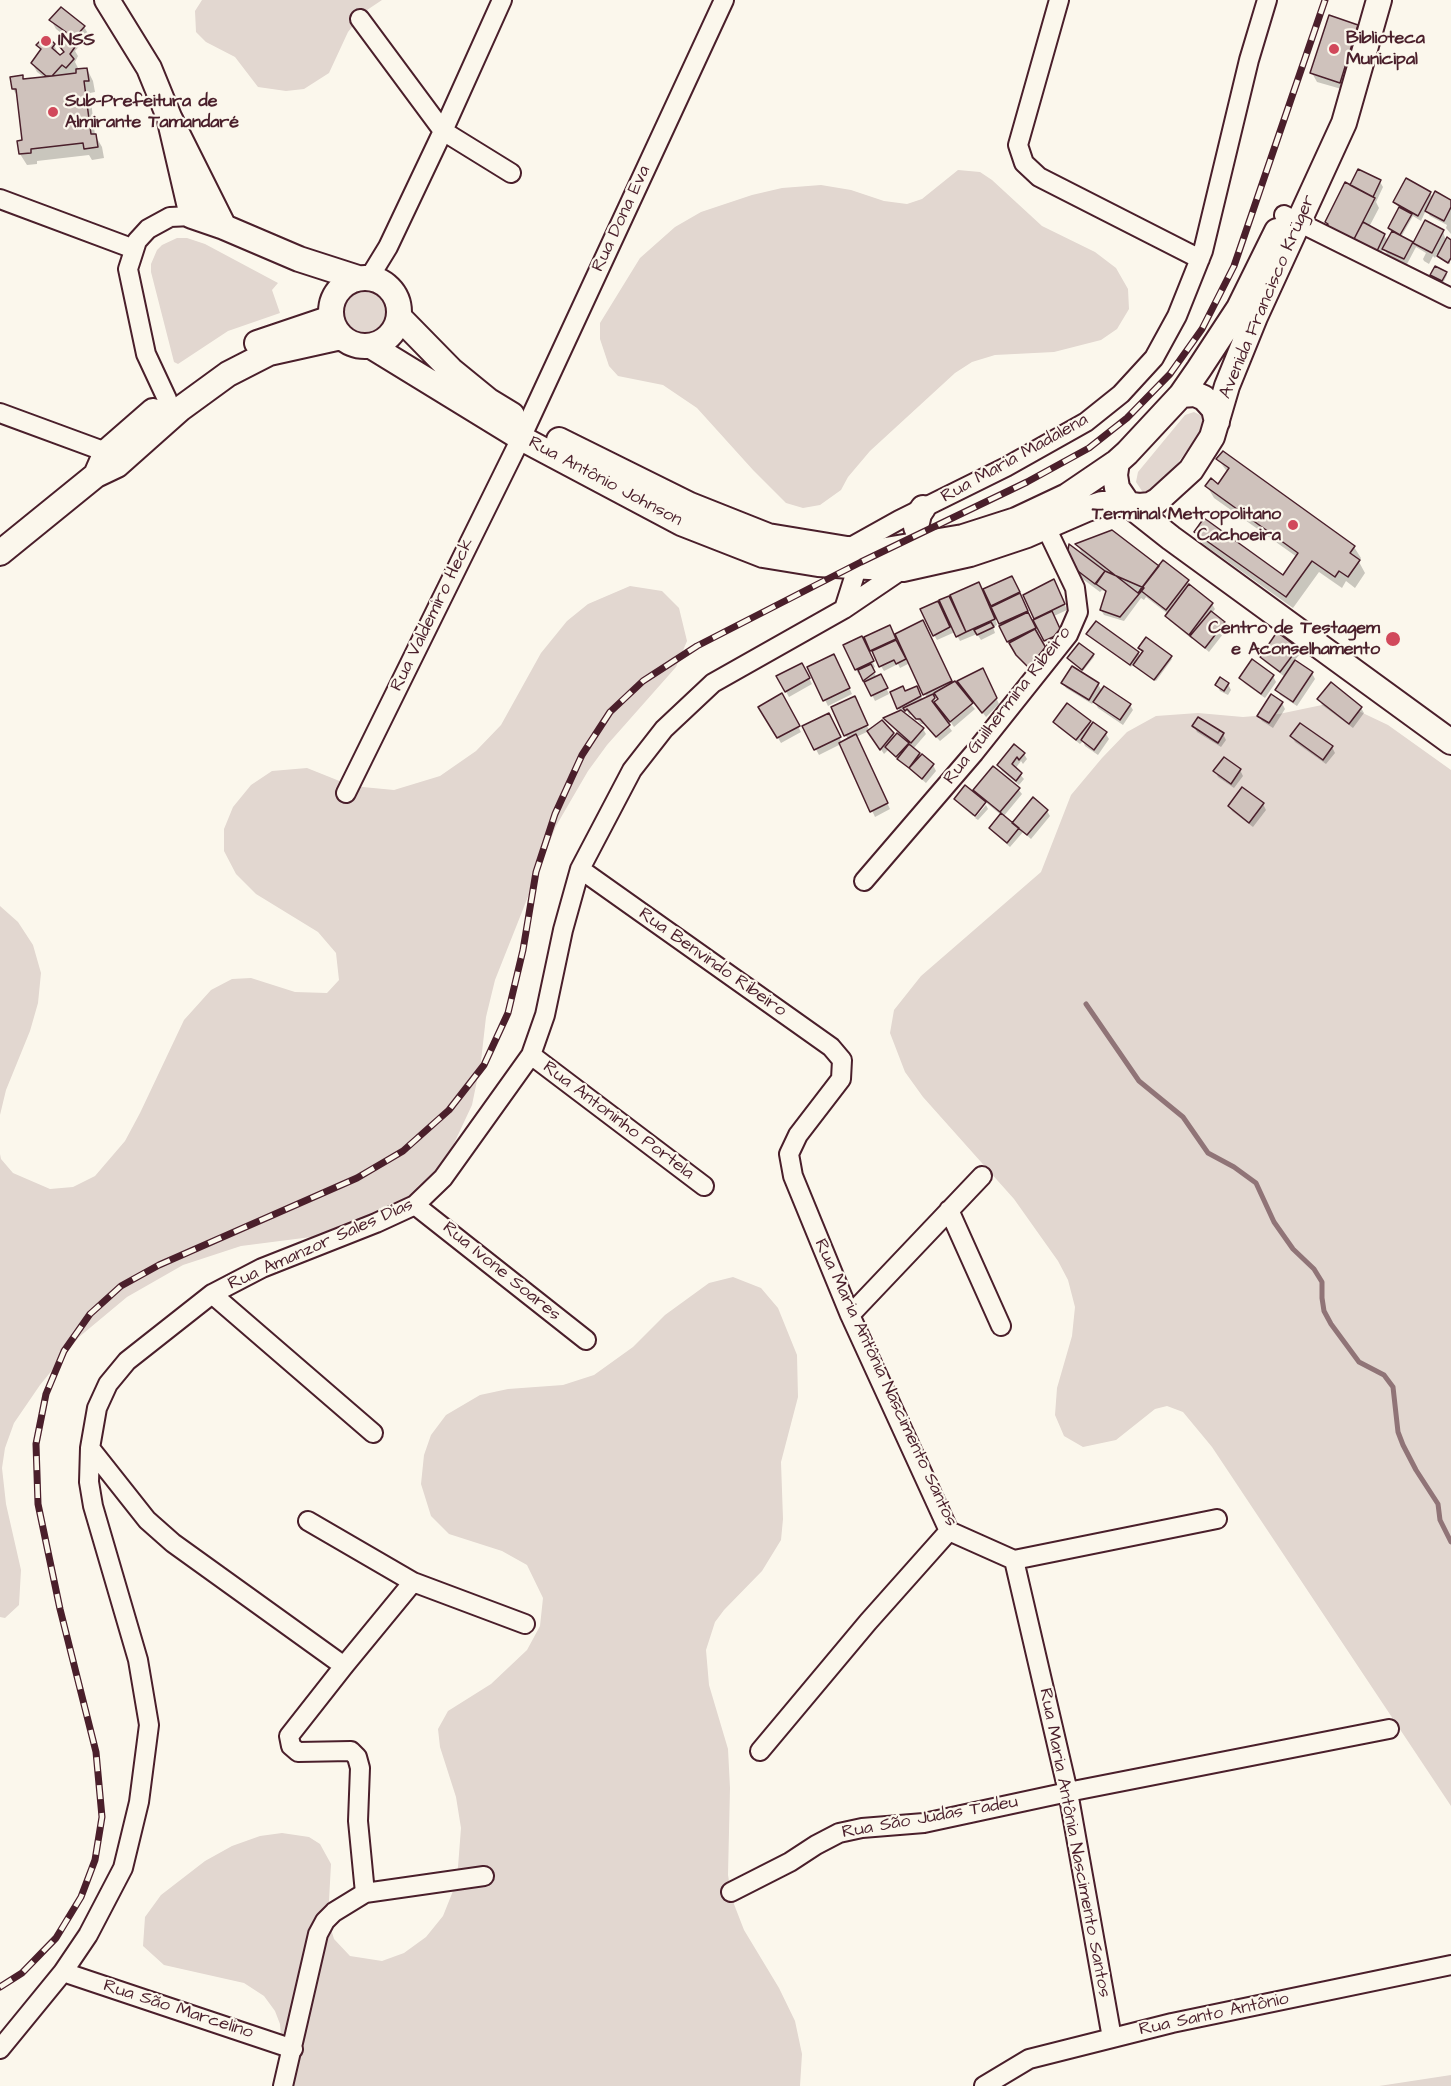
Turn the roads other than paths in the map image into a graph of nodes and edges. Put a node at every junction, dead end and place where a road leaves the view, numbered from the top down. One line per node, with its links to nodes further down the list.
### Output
1 (107, 0): 8 (main road)
2 (501, 0): 9 (street)
3 (724, 0): 27 (street, Rua Dona Eva)
4 (1059, 0): 17 (street)
5 (1267, 0): 17 (street, Rua Maria Madalena)
6 (1379, 0): 13 (main road, Avenida Francisco Krüger)
7 (360, 19): 9 (street)
8 (169, 117): 12 (main road); 14 (main road)
9 (443, 131): 10 (street); 18 (street)
10 (511, 173)
11 (0, 199): 15 (street)
12 (192, 216): 14 (main road); 15 (street)
13 (1291, 218): 19 (street); 23 (main road, Avenida Francisco Krüger); 26 (main road, Avenida Francisco Krüger)
14 (224, 226): 16 (main road)
15 (134, 249): 24 (street)
16 (299, 259): 18 (main road); 21 (main road)
17 (1200, 259): 32 (street, Rua Maria Madalena)
18 (364, 278): 20 (main road); 21 (main road)
19 (1451, 298)
20 (399, 317): 22 (main road); 27 (main road, Rua Antônio Johnson)
21 (335, 318): 22 (main road); 24 (main road); 29 (main road)
22 (371, 346): 27 (main road, Rua Antônio Johnson)
23 (1181, 394): 26 (main road); 28 (main road, Avenida Francisco Krüger)
24 (167, 399): 29 (main road)
25 (0, 412): 29 (street)
26 (1217, 422): 30 (main road, Avenida Francisco Krüger)
27 (524, 431): 37 (main road, Rua Antônio Johnson); 41 (street, Rua Valdemiro Heck)
28 (1117, 462): 31 (main road); 33 (main road, Avenida Francisco Krüger)
29 (106, 464): 36 (main road)
30 (1157, 501): 31 (main road, Avenida Francisco Krüger); 34 (main road)
31 (1128, 504): 33 (main road, Avenida Francisco Krüger); 34 (main road)
32 (923, 508): 35 (main road); 37 (street, Rua Maria Madalena)
33 (1042, 518): 35 (main road, Avenida Francisco Krüger); 38 (main road, Avenida Francisco Krüger); 43 (street, Rua Guilhermina Ribeiro)
34 (1171, 538): 40 (main road)
35 (926, 544): 37 (main road, Avenida Francisco Krüger)
36 (0, 553)
37 (857, 556): 38 (main road, Avenida Francisco Krüger); 39 (street)
38 (903, 569): 39 (street, Rua Amanzor Sales Dias)
39 (844, 609): 42 (street, Rua Amanzor Sales Dias)
40 (1451, 742)
41 (346, 793)
42 (580, 868): 44 (street, Rua Amanzor Sales Dias); 45 (street, Rua Benvindo Ribeiro)
43 (864, 881)
44 (531, 1055): 47 (street, Rua Antoninho Portela); 48 (street, Rua Amanzor Sales Dias)
45 (842, 1060): 51 (street, Rua Maria Antônia Nascimento Santos)
46 (982, 1176): 49 (street)
47 (704, 1186)
48 (416, 1205): 50 (street, Rua Amanzor Sales Dias); 53 (street, Rua Ivone Soares)
49 (949, 1210): 51 (street); 52 (street)
50 (212, 1294): 54 (street); 55 (street, Rua Amanzor Sales Dias)
51 (850, 1315): 58 (street, Rua Maria Antônia Nascimento Santos)
52 (1001, 1326)
53 (586, 1340)
54 (373, 1433)
55 (90, 1448): 62 (street); 70 (street, Rua Amanzor Sales Dias)
56 (1217, 1519): 59 (street)
57 (308, 1521): 60 (street)
58 (949, 1531): 59 (street, Rua Maria Antônia Nascimento Santos); 64 (street)
59 (1014, 1560): 65 (street, Rua Maria Antônia Nascimento Santos)
60 (413, 1582): 61 (street); 62 (street)
61 (525, 1624)
62 (344, 1666): 68 (street)
63 (1389, 1729): 65 (street, Rua São Judas Tadeu)
64 (760, 1751)
65 (1068, 1792): 67 (street, Rua São Judas Tadeu); 71 (street, Rua Maria Antônia Nascimento Santos)
66 (484, 1876): 68 (street)
67 (731, 1892)
68 (365, 1893): 73 (street)
69 (1451, 1965): 71 (street, Rua Santo Antônio)
70 (63, 1972): 72 (street, Rua Amanzor Sales Dias); 73 (street, Rua São Marcelino)
71 (1112, 2038): 75 (street, Rua Santo Antônio)
72 (0, 2049)
73 (293, 2049): 74 (street)
74 (283, 2086)
75 (984, 2086)

